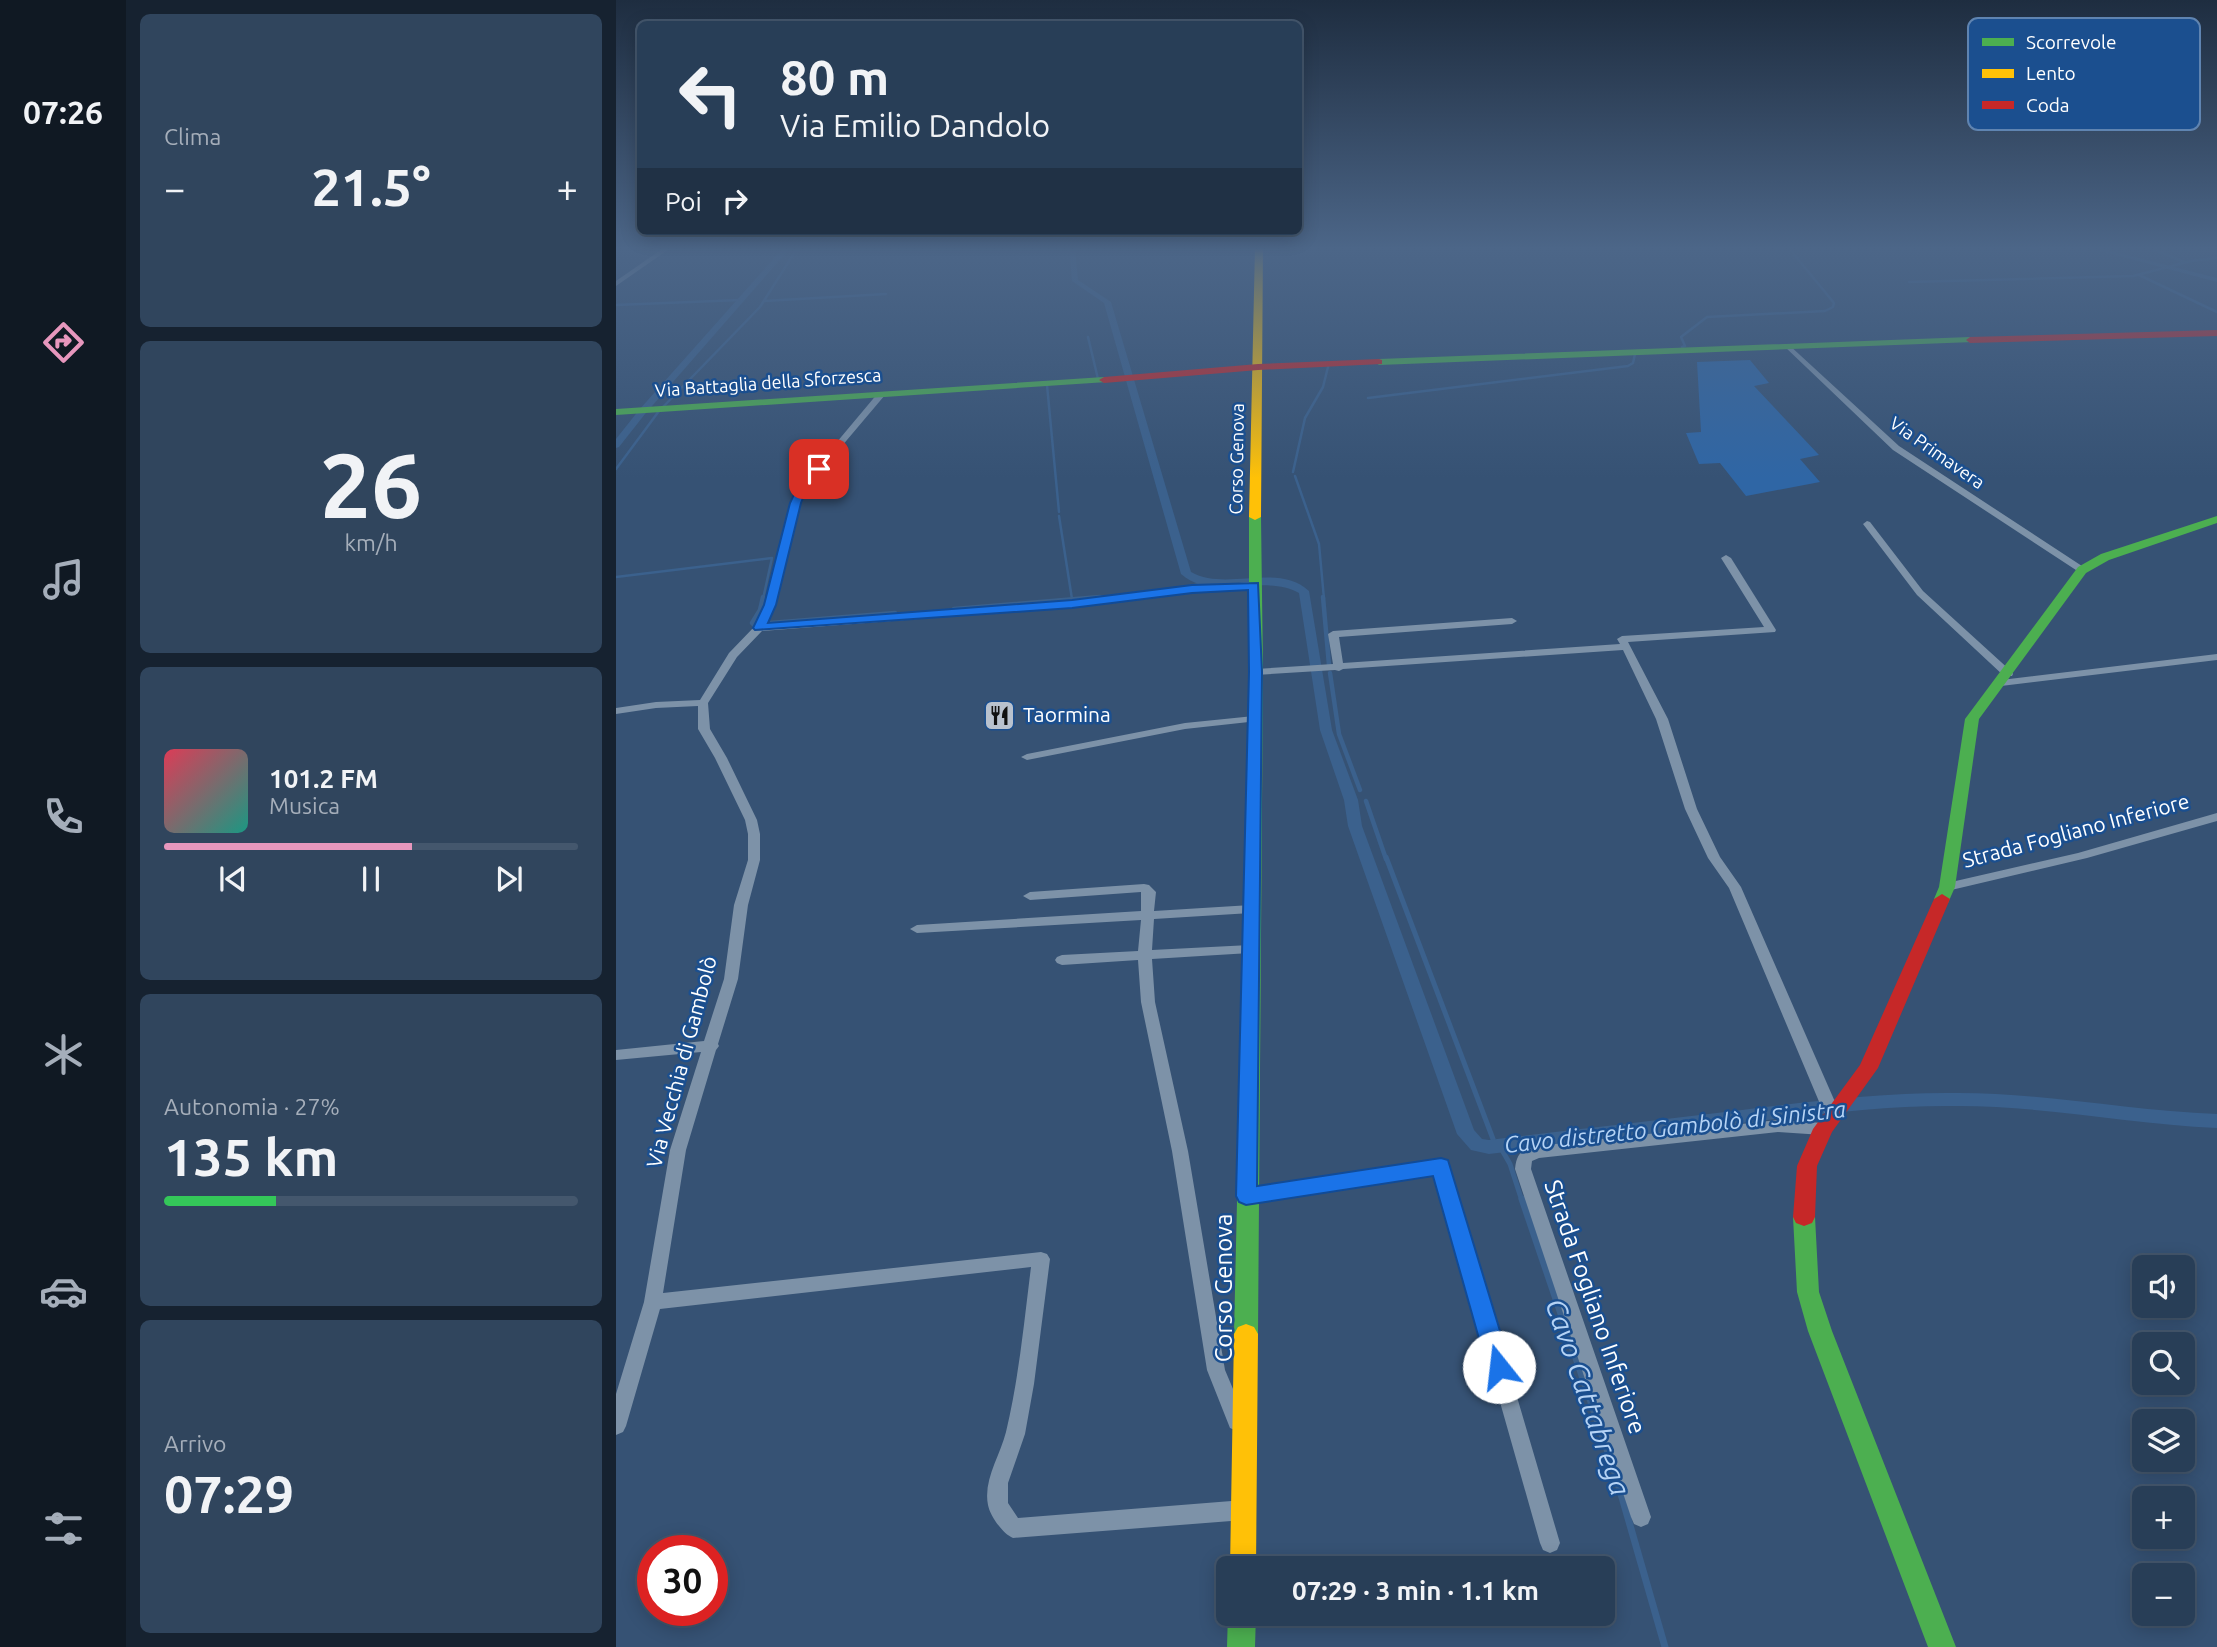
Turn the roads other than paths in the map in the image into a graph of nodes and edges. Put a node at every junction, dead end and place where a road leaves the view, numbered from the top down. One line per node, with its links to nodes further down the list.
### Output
1 (1258, 324): 4 (street, Corso Genova)
2 (2217, 333): 3 (street, Via Battaglia della Sforzesca)
3 (1786, 345): 4 (street, Via Battaglia della Sforzesca); 10 (street, Via Primavera)
4 (1258, 367): 5 (street, Via Battaglia della Sforzesca); 11 (street, Corso Genova)
5 (881, 395): 6 (street, Via Battaglia della Sforzesca); 13 (street)
6 (616, 412)
7 (2217, 519): 10 (street, Strada Fogliano Inferiore)
8 (1867, 524): 18 (street)
9 (1726, 558): 14 (street)
10 (2082, 570): 18 (street, Strada Fogliano Inferiore)
11 (1254, 583): 13 (street); 17 (street, Corso Genova)
12 (1512, 621): 16 (street)
13 (759, 628): 19 (street)
14 (1624, 643): 16 (street); 34 (street)
15 (2217, 657): 18 (street)
16 (1339, 668): 17 (street)
17 (1256, 672): 21 (street, Corso Genova)
18 (2005, 678): 24 (street, Strada Fogliano Inferiore)
19 (703, 703): 20 (street); 32 (street, Via Vecchia di Gambolò)
20 (616, 711)
21 (1254, 719): 22 (street); 26 (street, Corso Genova)
22 (1027, 757)
23 (2217, 817): 24 (street, Strada Fogliano Inferiore)
24 (1947, 887): 34 (street, Strada Fogliano Inferiore)
25 (1030, 896): 27 (street)
26 (1251, 909): 27 (street); 29 (street, Corso Genova)
27 (1148, 915): 28 (street); 30 (street)
28 (917, 929)
29 (1250, 949): 30 (street); 35 (street, Corso Genova)
30 (1146, 954): 31 (street); 38 (street)
31 (1062, 960)
32 (712, 1046): 33 (street); 36 (street, Via Vecchia di Gambolò)
33 (616, 1055)
34 (1832, 1111): 40 (street, Strada Fogliano Inferiore); 45 (street, Strada Fogliano Inferiore)
35 (1246, 1196): 38 (street, Corso Genova); 41 (street)
36 (653, 1302): 37 (street, Via Vecchia di Gambolò); 39 (street)
37 (616, 1426)
38 (1247, 1447): 39 (street, Corso Genova)
39 (1244, 1510): 42 (street, Corso Genova)
40 (1641, 1517)
41 (1550, 1543)
42 (1243, 1556)
43 (1242, 1626): 44 (street)
44 (1241, 1647)
45 (1942, 1647)

